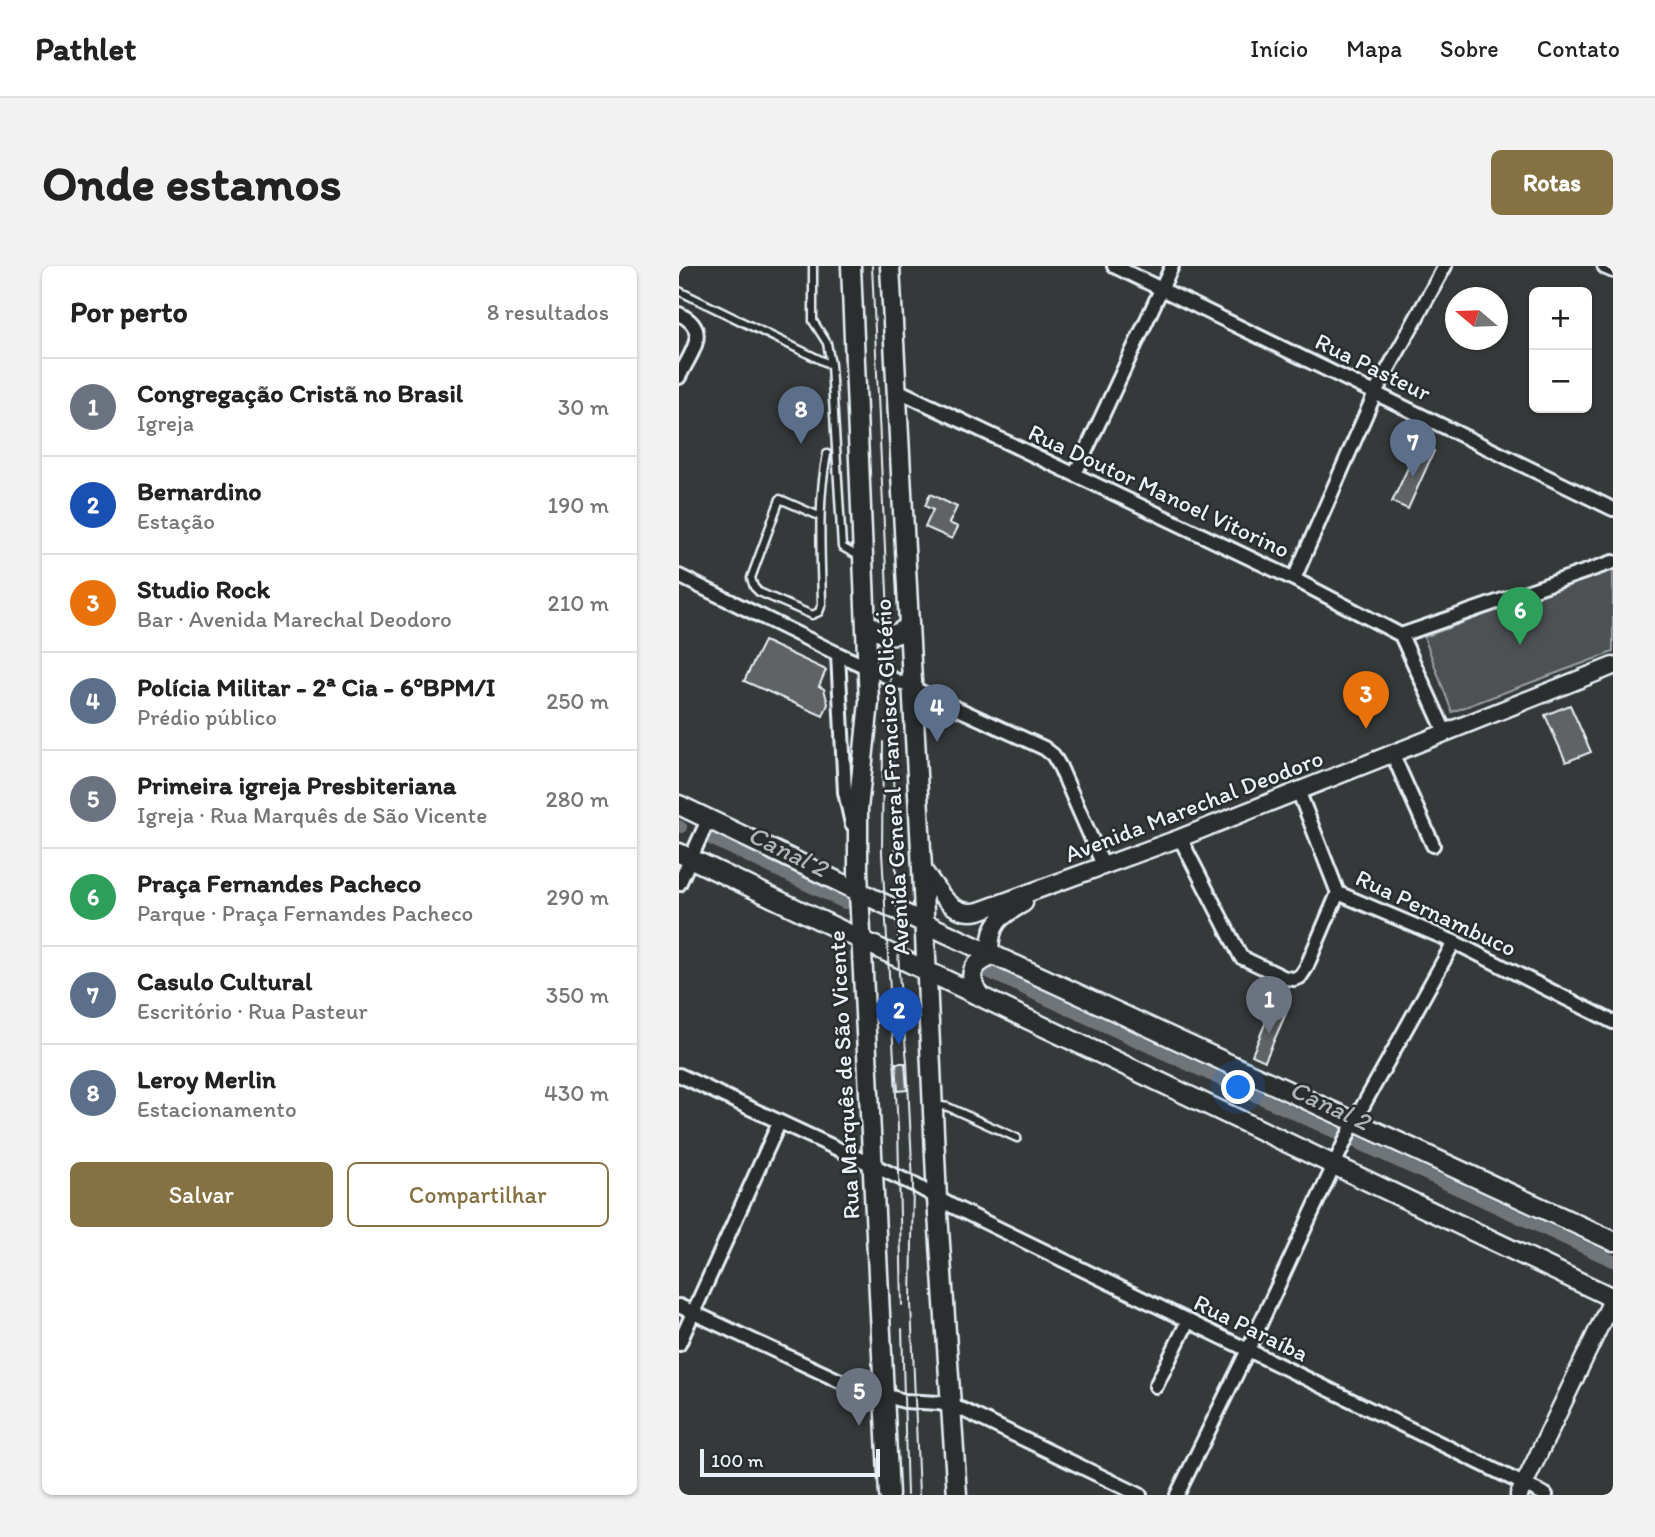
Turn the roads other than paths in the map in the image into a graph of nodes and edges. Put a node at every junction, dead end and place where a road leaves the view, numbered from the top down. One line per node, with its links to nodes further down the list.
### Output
1 (813, 266): 12 (lane)
2 (851, 266): 20 (main road, Avenida General Francisco Glicério)
3 (890, 266): 14 (main road, Avenida General Francisco Glicério)
4 (1114, 266): 9 (street, Rua Pasteur)
5 (1172, 266): 9 (street)
6 (1444, 266): 15 (street)
7 (1606, 266): 8 (street)
8 (1613, 269)
9 (1161, 288): 15 (street, Rua Pasteur); 17 (street)
10 (679, 291): 12 (lane)
11 (679, 314): 13 (street)
12 (831, 365): 20 (lane)
13 (679, 377)
14 (897, 390): 17 (street, Rua Doutor Manoel Vitorino); 25 (main road, Avenida General Francisco Glicério)
15 (1375, 391): 18 (street, Rua Pasteur); 23 (street)
16 (827, 454): 19 (lane)
17 (1075, 474): 23 (street, Rua Doutor Manoel Vitorino)
18 (1613, 509)
19 (819, 516): 19 (lane)
20 (864, 560): 24 (main road, Avenida General Francisco Glicério)
21 (1613, 562): 26 (street)
22 (679, 576): 27 (street)
23 (1294, 579): 26 (street, Rua Doutor Manoel Vitorino)
24 (867, 623): 25 (main road); 28 (main road, Avenida General Francisco Glicério)
25 (909, 624): 30 (main road, Avenida General Francisco Glicério)
26 (1401, 635): 31 (street)
27 (838, 654): 28 (street); 38 (street, Rua Marquês de São Vicente)
28 (868, 667): 30 (street); 38 (main road, Avenida General Francisco Glicério)
29 (1611, 671): 31 (street, Avenida Marechal Deodoro)
30 (913, 687): 40 (street); 41 (main road, Avenida General Francisco Glicério)
31 (1445, 732): 32 (street, Avenida Marechal Deodoro)
32 (1392, 753): 33 (street, Avenida Marechal Deodoro); 37 (street)
33 (1298, 790): 36 (street, Avenida Marechal Deodoro); 45 (street, Rua Pernambuco)
34 (679, 805): 35 (main road)
35 (708, 820): 39 (street); 44 (main road)
36 (1181, 838): 40 (street, Avenida Marechal Deodoro); 45 (street)
37 (1433, 845)
38 (857, 848): 44 (main road, Rua Marquês de São Vicente)
39 (686, 856): 43 (street); 47 (main road)
40 (1103, 865): 42 (street, Avenida Marechal Deodoro)
41 (922, 869): 42 (street, Avenida Marechal Deodoro); 46 (main road, Avenida General Francisco Glicério)
42 (1066, 881): 49 (street)
43 (679, 884)
44 (860, 893): 46 (main road); 47 (main road, Rua Marquês de São Vicente)
45 (1338, 893): 48 (street, Rua Pernambuco)
46 (924, 923): 49 (main road); 50 (main road, Avenida General Francisco Glicério)
47 (862, 940): 50 (main road); 59 (main road, Rua Marquês de São Vicente)
48 (1454, 942): 52 (street, Rua Pernambuco); 56 (street)
49 (992, 954): 51 (main road); 56 (main road)
50 (927, 971): 51 (main road); 54 (main road, Avenida General Francisco Glicério)
51 (979, 995): 58 (main road)
52 (1613, 1022)
53 (679, 1075): 55 (street, Rua Paraíba)
54 (933, 1104): 57 (lane); 60 (main road, Avenida General Francisco Glicério)
55 (779, 1123): 59 (street, Rua Paraíba); 64 (street)
56 (1352, 1126): 58 (street); 61 (main road)
57 (1017, 1138)
58 (1338, 1159): 62 (main road); 67 (street)
59 (871, 1165): 60 (street, Rua Paraíba); 69 (main road, Rua Marquês de São Vicente)
60 (937, 1199): 65 (street, Rua Paraíba); 70 (main road, Avenida General Francisco Glicério)
61 (1613, 1241)
62 (1613, 1298): 71 (street)
63 (679, 1306): 64 (street)
64 (692, 1313): 66 (street); 69 (street)
65 (1188, 1321): 67 (street, Rua Paraíba); 68 (street)
66 (679, 1344)
67 (1248, 1350): 71 (street, Rua Paraíba); 75 (street)
68 (1156, 1386)
69 (885, 1394): 70 (street); 72 (main road, Rua Marquês de São Vicente)
70 (953, 1406): 73 (main road, Avenida General Francisco Glicério); 74 (street)
71 (1522, 1490): 76 (street, Rua Paraíba)
72 (889, 1495)
73 (957, 1495)
74 (1140, 1495)
75 (1177, 1495)
76 (1546, 1495)

